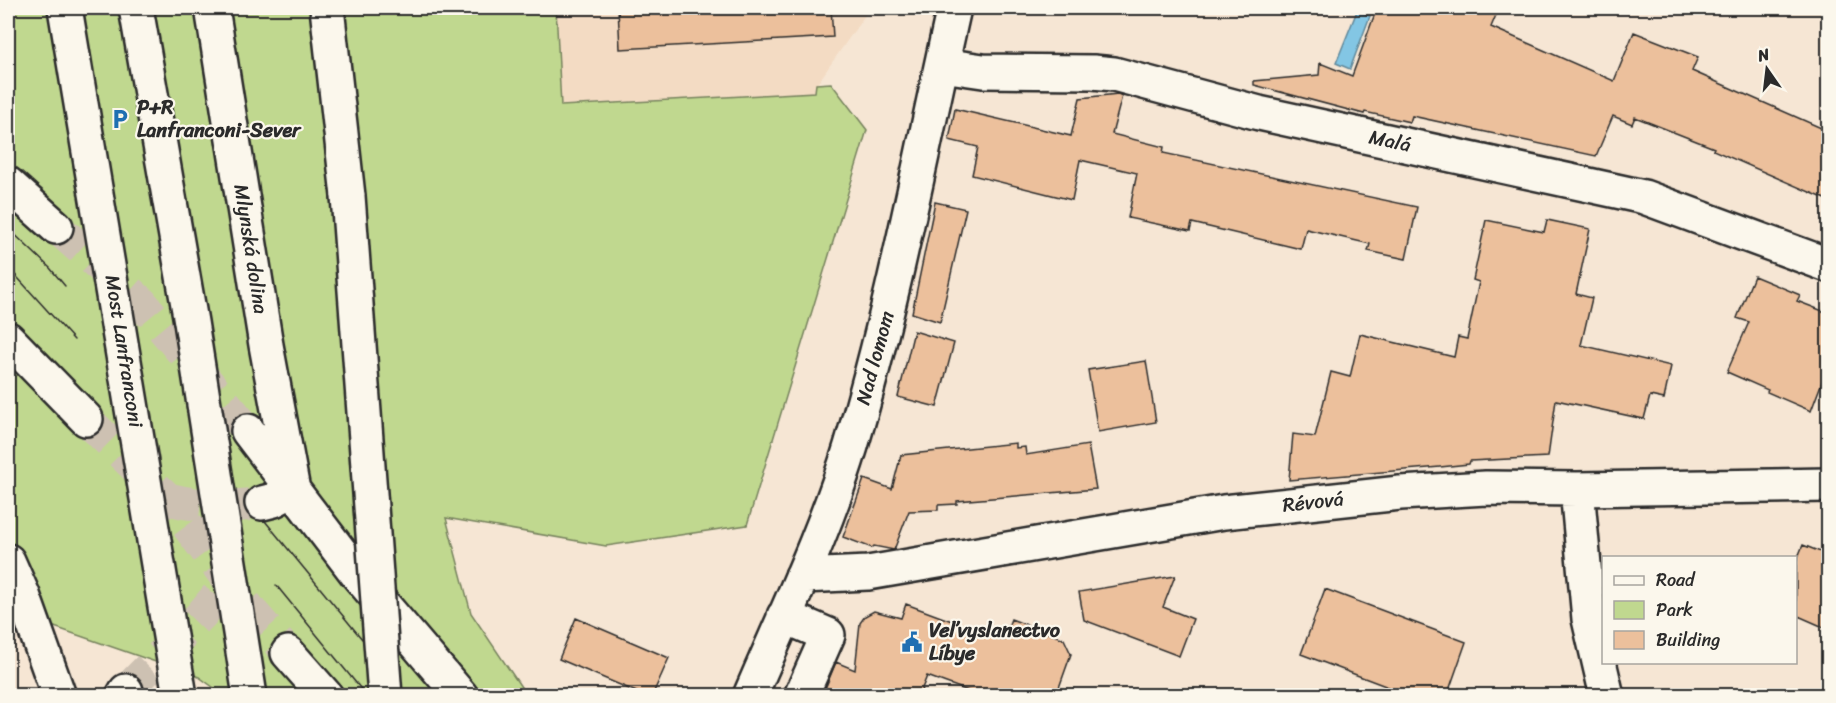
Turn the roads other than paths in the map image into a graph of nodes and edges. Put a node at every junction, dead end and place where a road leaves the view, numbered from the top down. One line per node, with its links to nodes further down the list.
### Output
1 (65, 8): 22 (main road, Most Lanfranconi, bridge)
2 (136, 8): 23 (main road, bridge)
3 (213, 8): 15 (main road, Mlynská dolina)
4 (327, 8): 25 (main road, bridge)
5 (954, 8): 6 (main road, Nad lomom)
6 (942, 65): 9 (main road, Malá); 18 (main road, Nad lomom)
7 (8, 184): 8 (main road)
8 (56, 227)
9 (1828, 265)
10 (8, 339): 11 (main road)
11 (86, 419)
12 (248, 431): 15 (main road)
13 (1828, 485): 14 (main road, Révová)
14 (1577, 489): 18 (main road, Révová); 29 (main road)
15 (293, 490): 16 (main road); 26 (main road)
16 (262, 503)
17 (8, 561): 21 (main road)
18 (802, 576): 19 (main road, Nad lomom)
19 (784, 616): 27 (main road, Nad lomom); 28 (main road)
20 (288, 653): 24 (main road)
21 (58, 696)
22 (180, 696)
23 (250, 696)
24 (326, 696)
25 (385, 696)
26 (461, 696)
27 (750, 696)
28 (801, 696)
29 (1607, 696)

